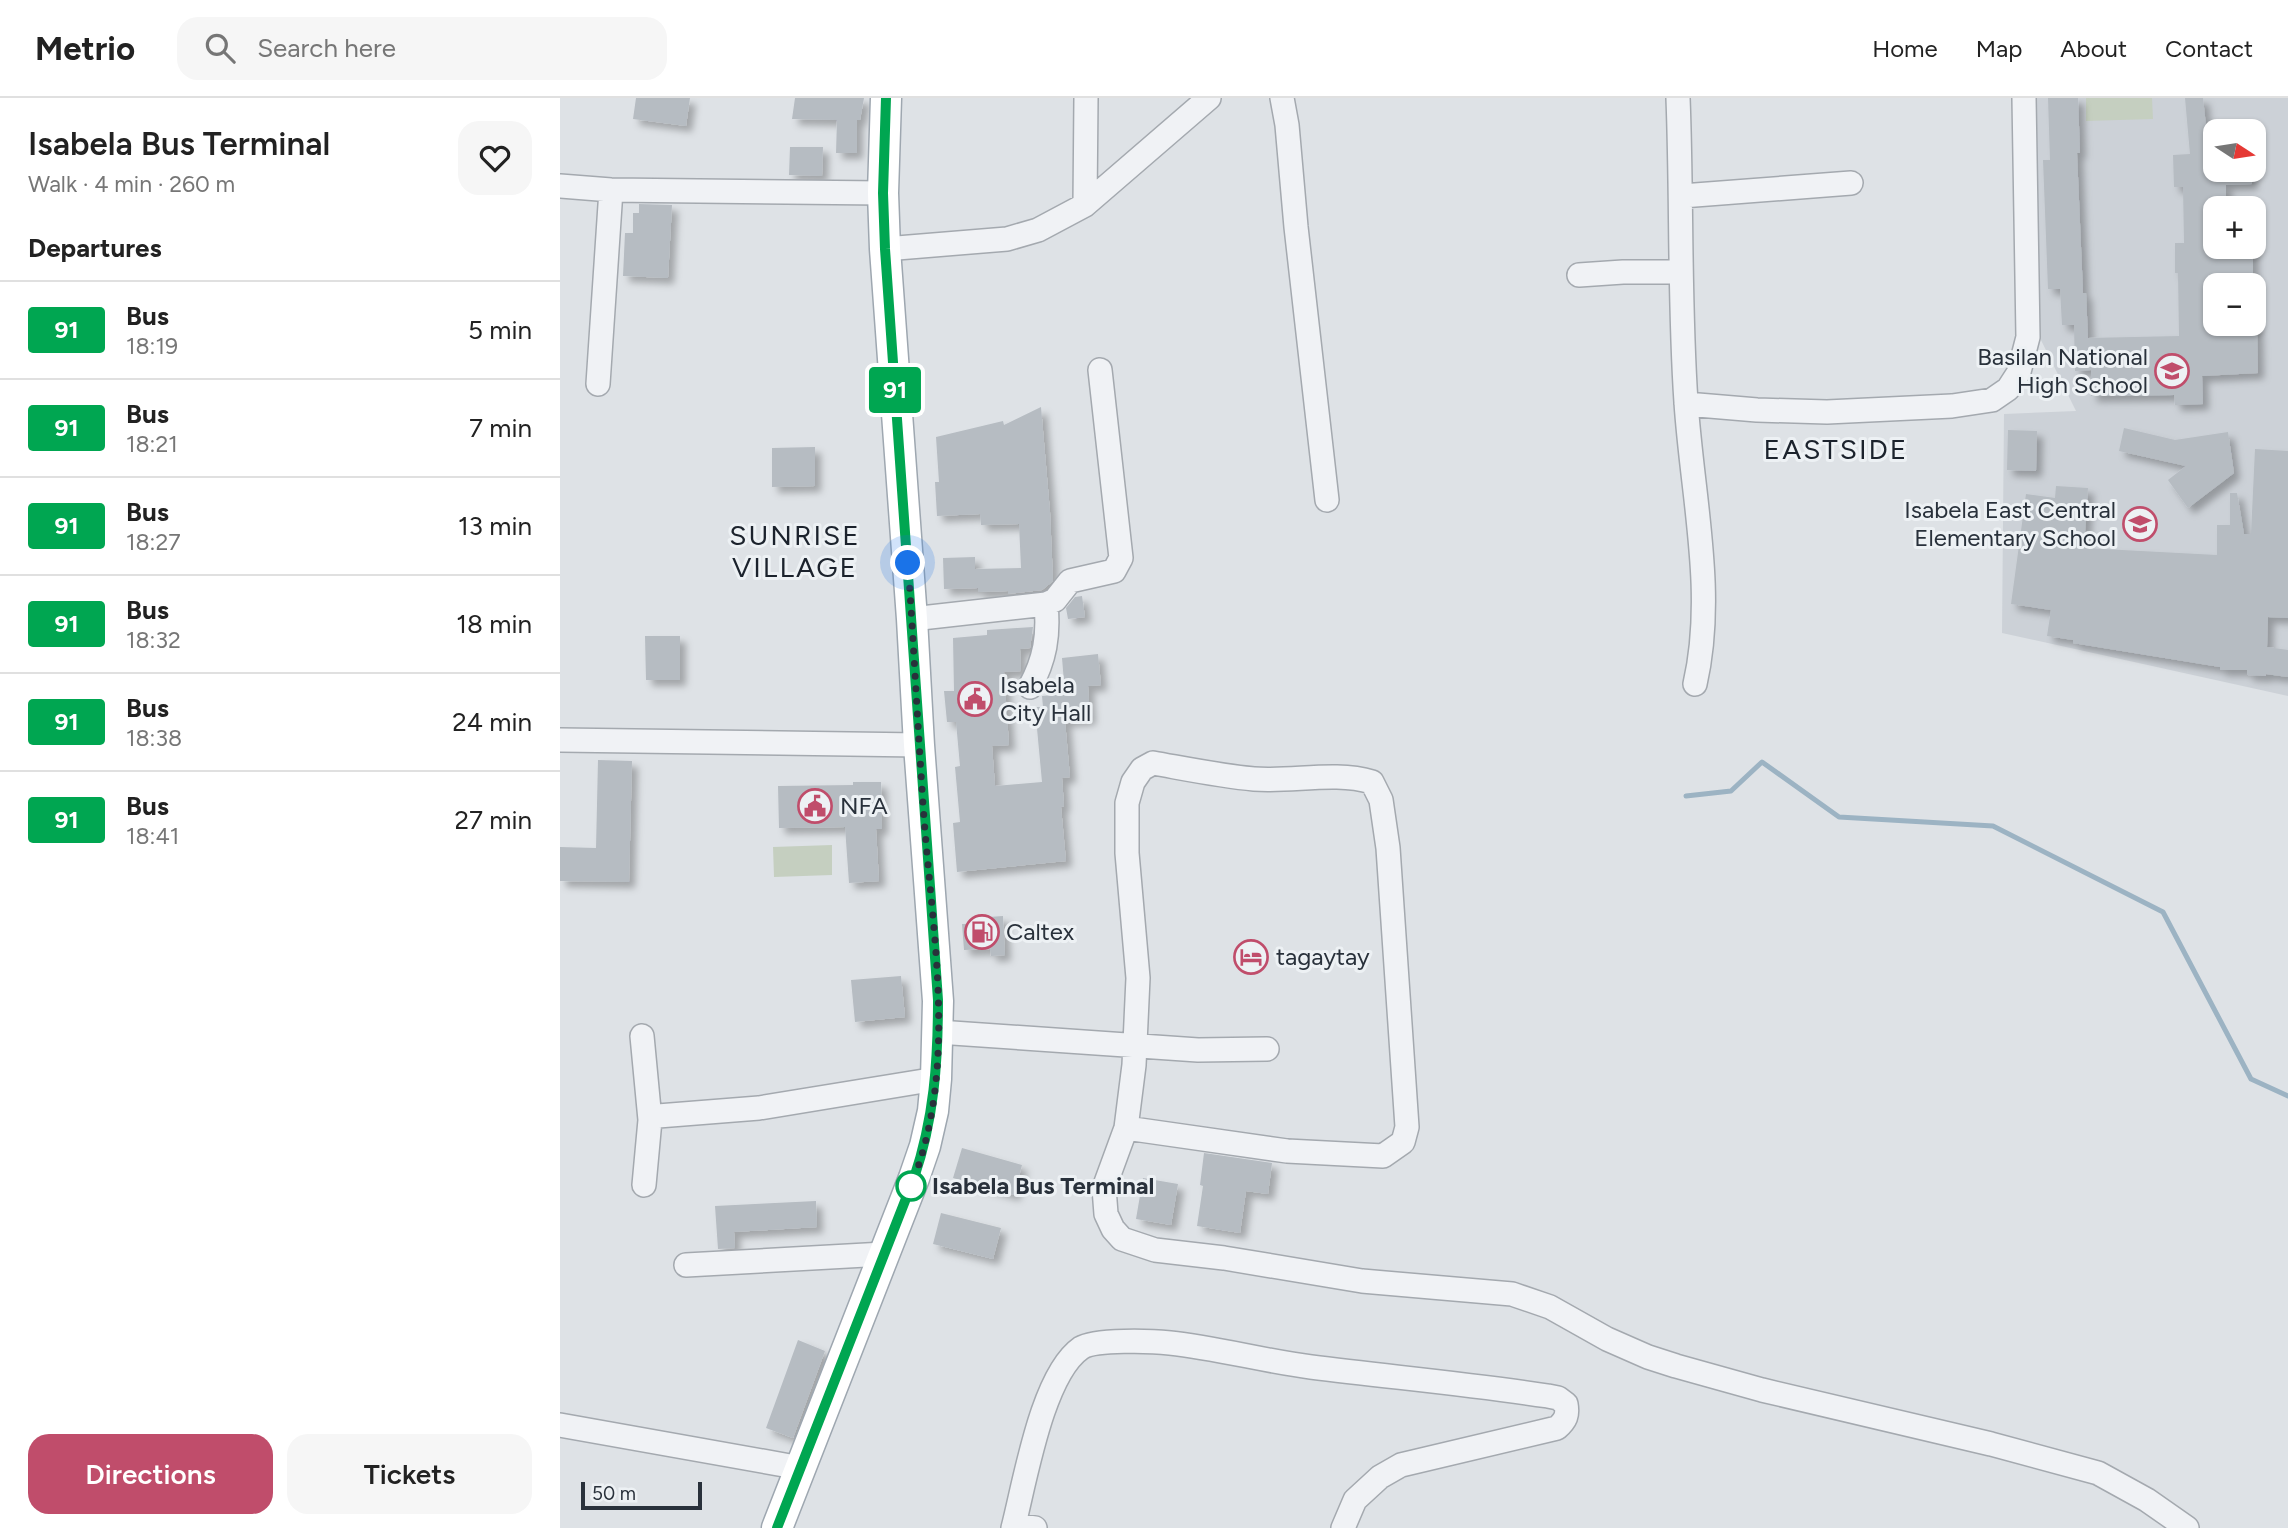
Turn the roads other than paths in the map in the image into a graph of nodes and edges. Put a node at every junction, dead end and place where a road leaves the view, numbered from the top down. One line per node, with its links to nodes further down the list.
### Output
1 (886, 98): 10 (main road)
2 (1086, 98): 12 (street)
3 (1209, 98): 12 (street)
4 (1282, 98): 19 (street)
5 (1678, 98): 11 (street)
6 (2024, 98): 18 (street)
7 (1851, 183): 11 (street)
8 (560, 186): 9 (street)
9 (611, 190): 10 (street); 17 (street)
10 (883, 193): 13 (main road)
11 (1682, 196): 14 (street)
12 (1085, 205): 13 (street)
13 (885, 249): 21 (main road)
14 (1681, 272): 15 (street); 18 (street)
15 (1579, 275)
16 (1100, 370): 20 (street)
17 (598, 384)
18 (1686, 404): 22 (street)
19 (1327, 500)
20 (1046, 604): 21 (street); 23 (street)
21 (912, 619): 25 (main road)
22 (1695, 684)
23 (1030, 687)
24 (560, 740): 25 (street)
25 (919, 745): 26 (main road)
26 (938, 1032): 28 (street); 30 (main road)
27 (642, 1036): 31 (street)
28 (1134, 1045): 29 (street); 32 (street); 32 (street)
29 (1267, 1049)
30 (936, 1079): 31 (street); 34 (main road)
31 (650, 1120): 33 (street)
32 (1126, 1128): 41 (street)
33 (644, 1185)
34 (884, 1254): 35 (street); 37 (main road)
35 (685, 1265)
36 (560, 1425): 37 (street)
37 (801, 1468): 39 (main road)
38 (1021, 1527): 40 (street)
39 (777, 1528)
40 (1343, 1528)
41 (2187, 1528)

